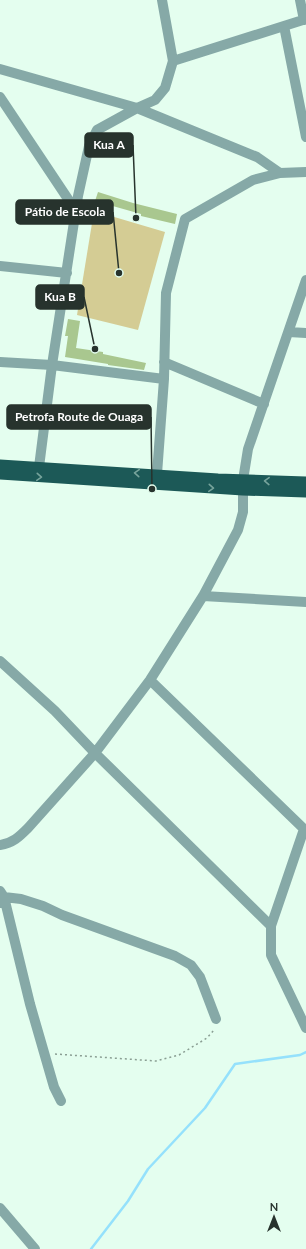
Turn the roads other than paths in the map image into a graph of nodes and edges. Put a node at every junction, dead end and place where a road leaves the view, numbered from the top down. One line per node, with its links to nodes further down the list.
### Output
1 (162, 0): 5 (street)
2 (300, 0): 3 (street)
3 (305, 19): 4 (street)
4 (284, 26): 5 (street); 9 (street)
5 (173, 61): 8 (street)
6 (0, 69): 8 (street)
7 (0, 97): 12 (street)
8 (137, 108): 11 (street); 12 (street)
9 (306, 137)
10 (306, 172): 11 (street)
11 (280, 173): 19 (street)
12 (76, 211): 14 (street)
13 (0, 266): 14 (street)
14 (67, 273): 20 (street)
15 (306, 280): 16 (street)
16 (289, 332): 17 (street); 22 (street)
17 (306, 333)
18 (0, 362): 20 (street)
19 (164, 362): 21 (street); 22 (street)
20 (52, 365): 21 (street); 24 (street)
21 (164, 378): 26 (street)
22 (264, 404): 29 (street)
23 (0, 465): 24 (highway)
24 (38, 467): 26 (highway, one-way to 24)
25 (0, 474): 27 (highway, one-way to 27)
26 (157, 474): 27 (highway)
27 (186, 481): 29 (highway)
28 (306, 482): 29 (highway, one-way to 29)
29 (243, 485): 30 (highway); 31 (street)
30 (306, 492)
31 (203, 596): 32 (street); 34 (street)
32 (306, 602)
33 (0, 661): 35 (street)
34 (150, 680): 35 (street); 36 (street)
35 (95, 753): 37 (street); 39 (street)
36 (305, 829): 39 (street)
37 (0, 844)
38 (1, 897): 40 (street); 42 (street)
39 (271, 926): 41 (street)
40 (216, 1019)
41 (306, 1028)
42 (61, 1101)
43 (0, 1208): 44 (street)
44 (36, 1249)

